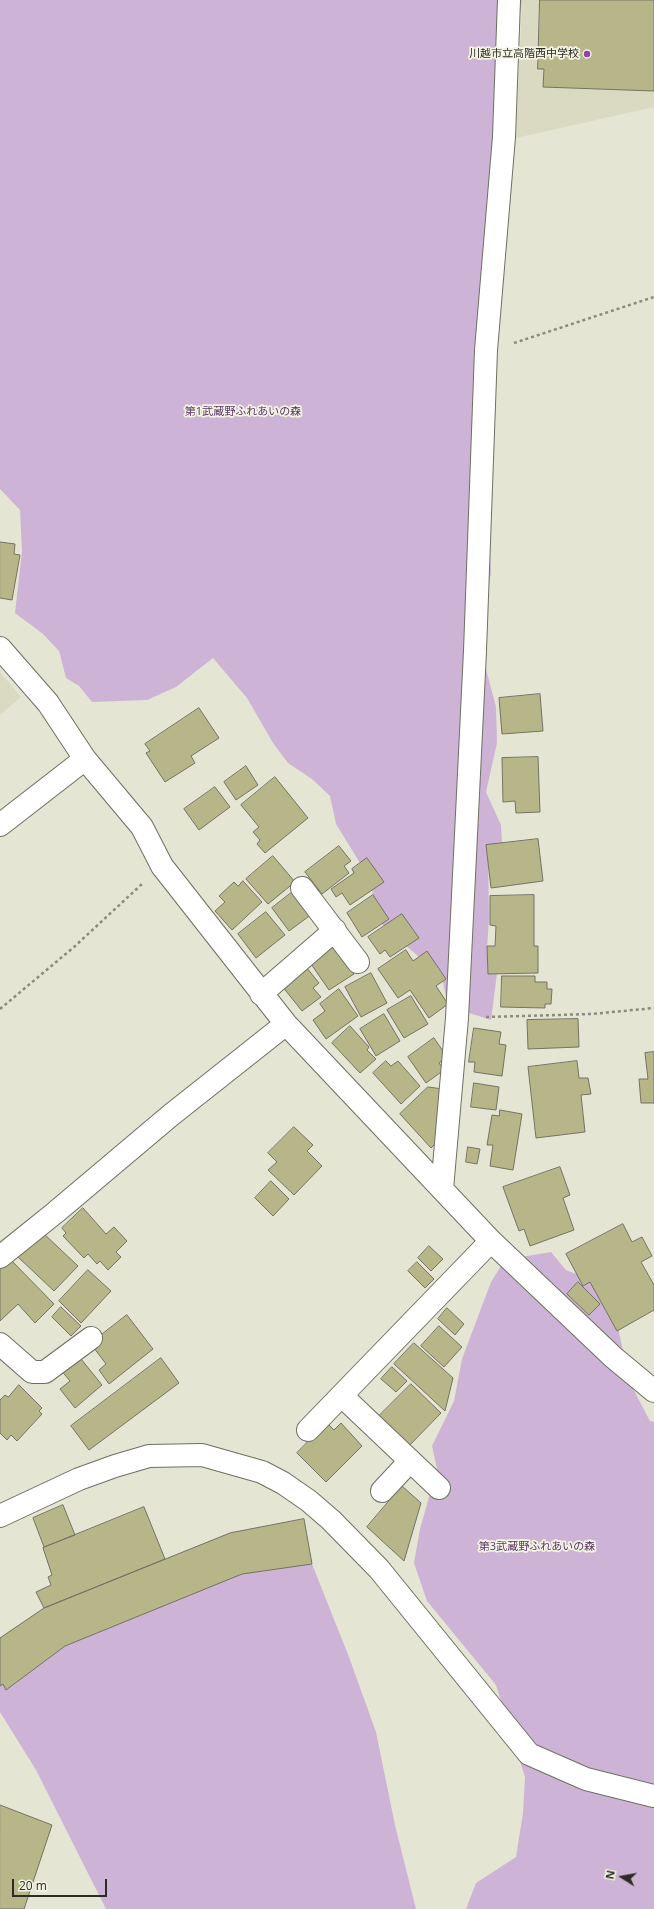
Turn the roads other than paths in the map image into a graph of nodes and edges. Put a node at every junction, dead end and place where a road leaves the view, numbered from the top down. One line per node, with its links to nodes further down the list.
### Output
1 (509, 0): 10 (street)
2 (0, 648): 3 (street)
3 (85, 759): 4 (street); 8 (street)
4 (0, 825)
5 (302, 888): 6 (street)
6 (335, 930): 7 (street); 8 (street)
7 (358, 962)
8 (261, 994): 9 (street)
9 (286, 1024): 10 (street); 12 (street)
10 (442, 1189): 11 (street)
11 (491, 1241): 15 (street); 16 (street)
12 (0, 1257)
13 (91, 1338): 14 (street)
14 (0, 1344)
15 (654, 1391)
16 (342, 1396): 17 (street); 18 (street)
17 (308, 1430)
18 (410, 1461): 19 (street); 20 (street)
19 (439, 1488)
20 (382, 1491)
21 (0, 1516): 22 (street)
22 (654, 1796)

